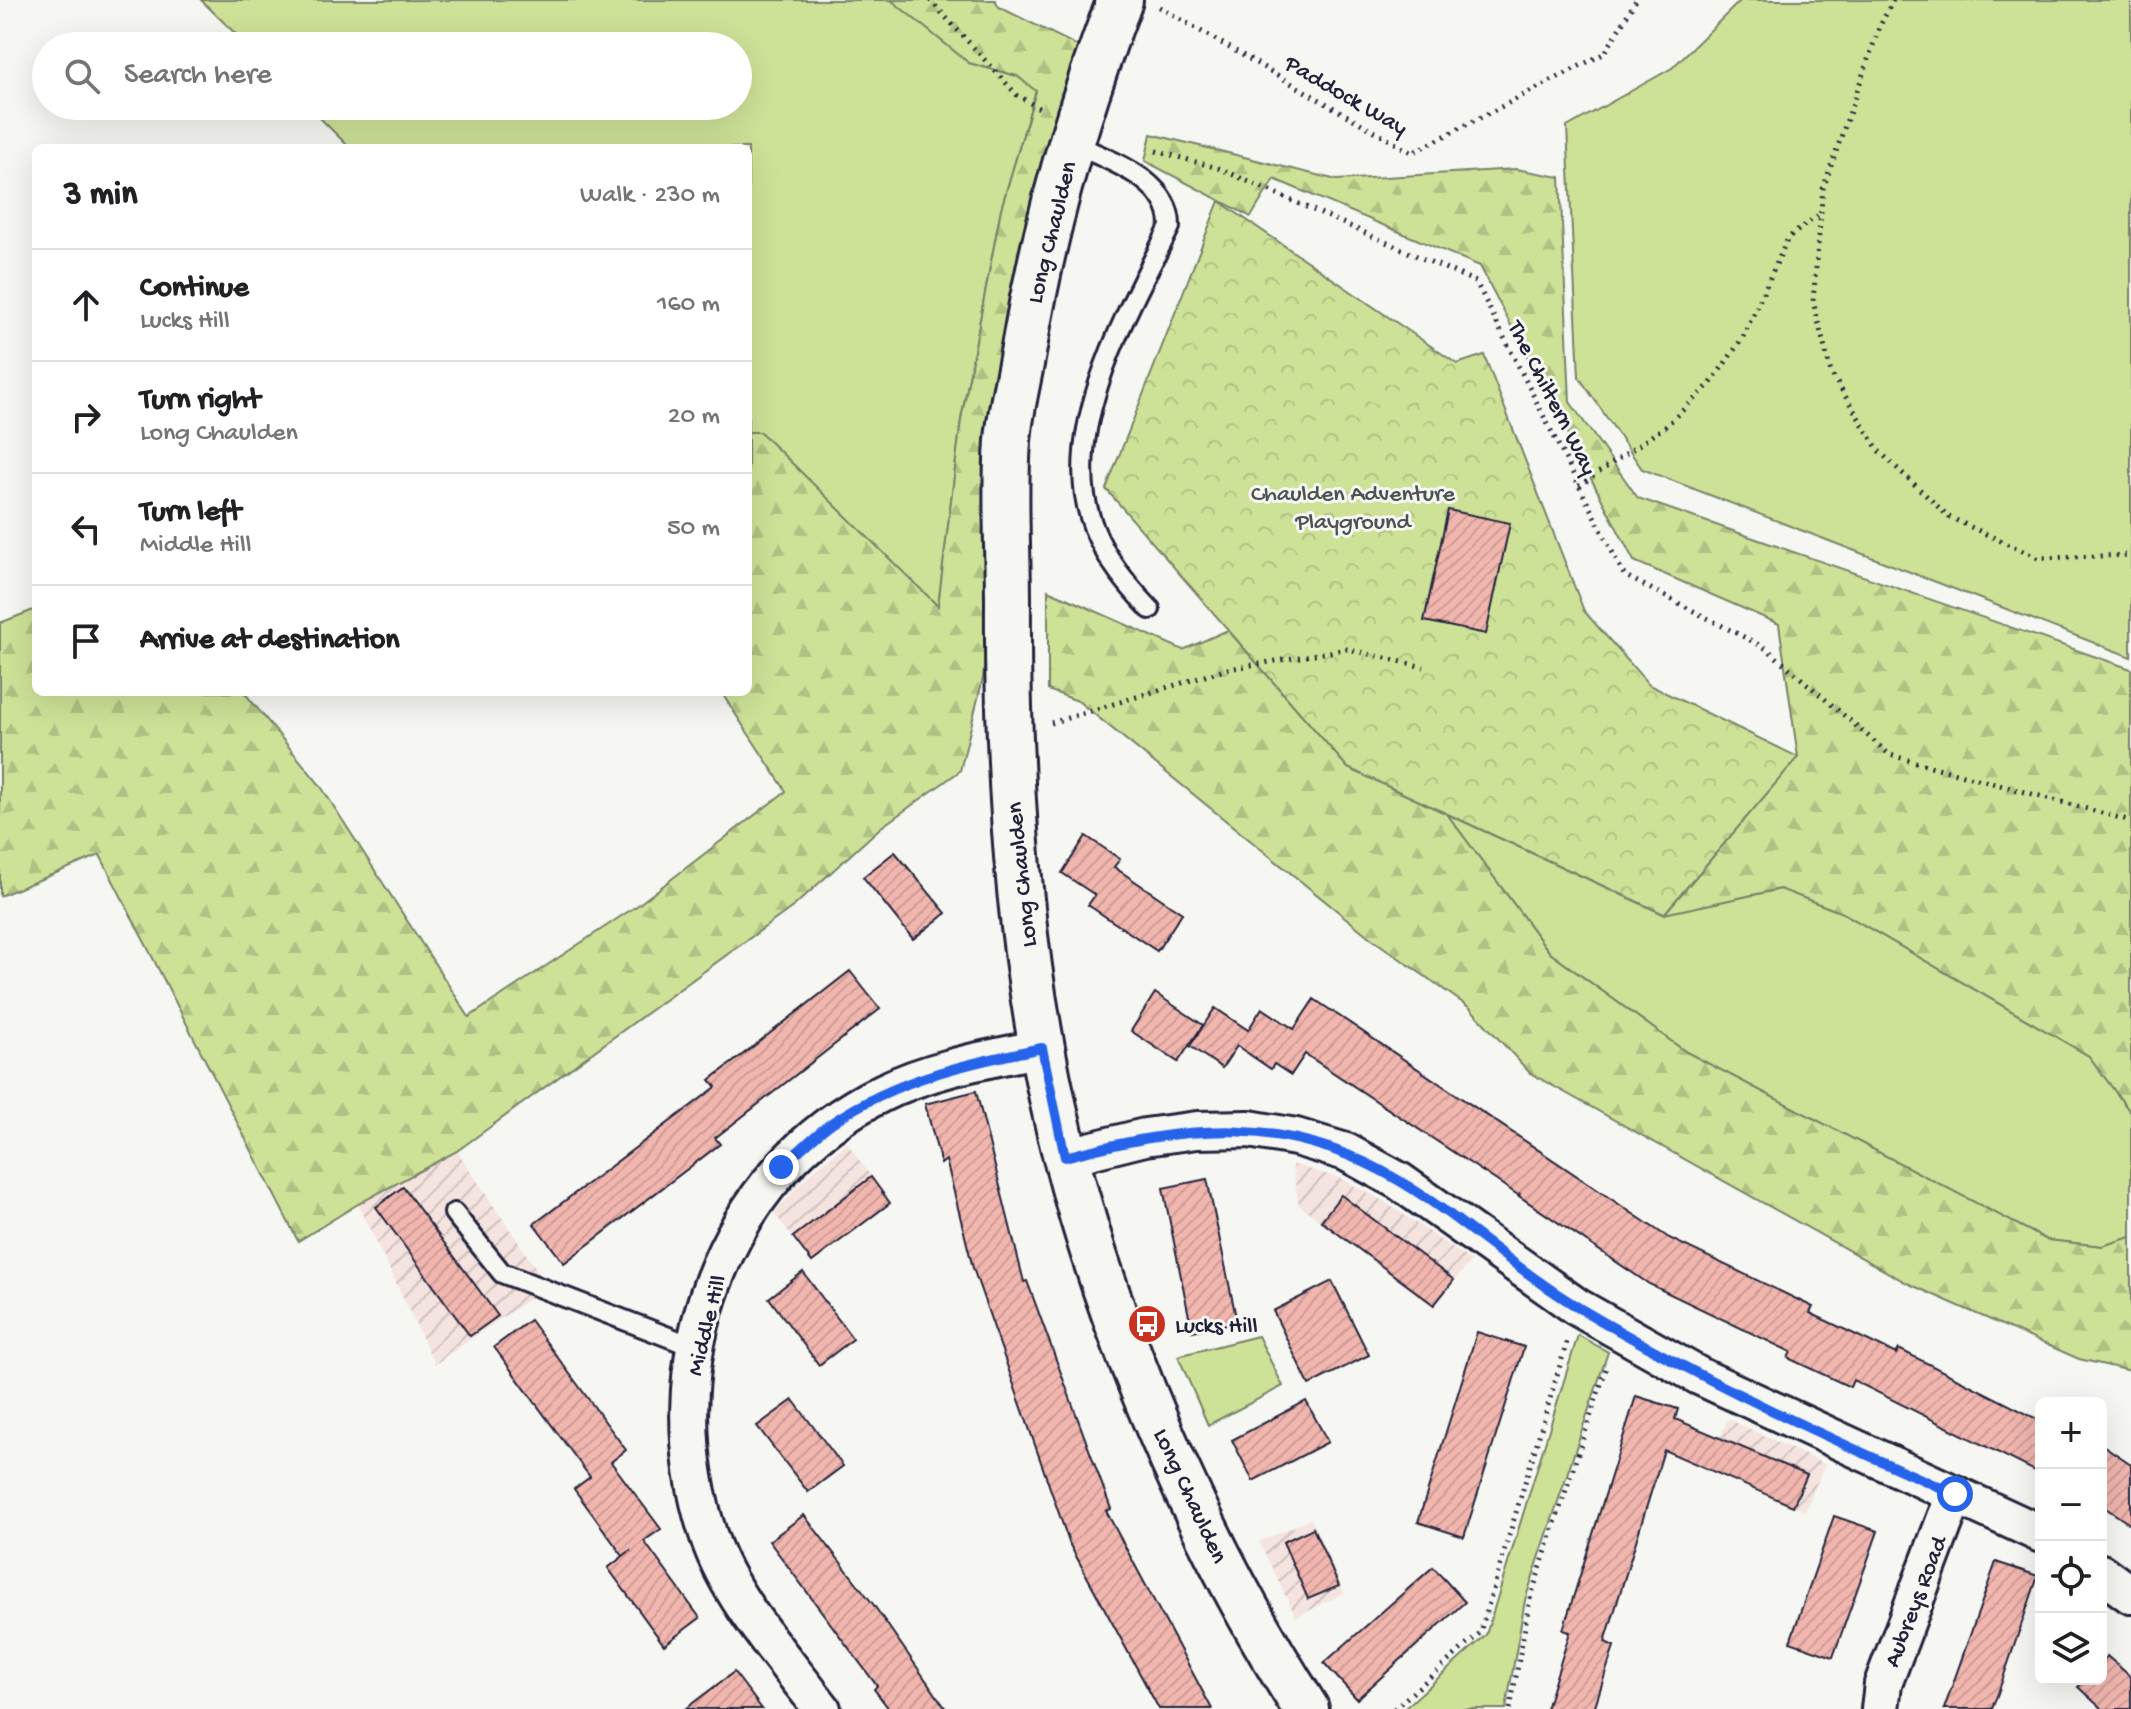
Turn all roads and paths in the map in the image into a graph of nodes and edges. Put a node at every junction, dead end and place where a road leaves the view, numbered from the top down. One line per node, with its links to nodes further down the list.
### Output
1 (930, 0): 6 (path)
2 (1120, 0): 6 (street, Long Chaulden)
3 (1147, 0): 4 (path, Paddock Way)
4 (1636, 0)
5 (1893, 0): 8 (path)
6 (1074, 136): 11 (lane); 13 (street, Long Chaulden)
7 (1147, 149): 9 (path, The Chiltern Way)
8 (1821, 214): 9 (path); 10 (path)
9 (1579, 486): 14 (path, The Chiltern Way)
10 (2131, 555)
11 (1150, 609)
12 (1424, 667): 13 (path)
13 (1007, 735): 15 (street, Long Chaulden)
14 (2131, 821)
15 (1042, 1048): 16 (street, Long Chaulden); 20 (street, Middle Hill)
16 (1065, 1157): 18 (street); 26 (street, Long Chaulden)
17 (454, 1213): 20 (lane)
18 (1577, 1307): 19 (street); 27 (path)
19 (1619, 1331): 21 (street); 28 (path)
20 (697, 1348): 25 (street, Middle Hill)
21 (1955, 1494): 22 (street); 29 (street, Aubreys Road)
22 (2035, 1531)
23 (2107, 1577): 24 (street)
24 (2131, 1595)
25 (822, 1709)
26 (1306, 1709)
27 (1394, 1709)
28 (1510, 1709)
29 (1880, 1709)

